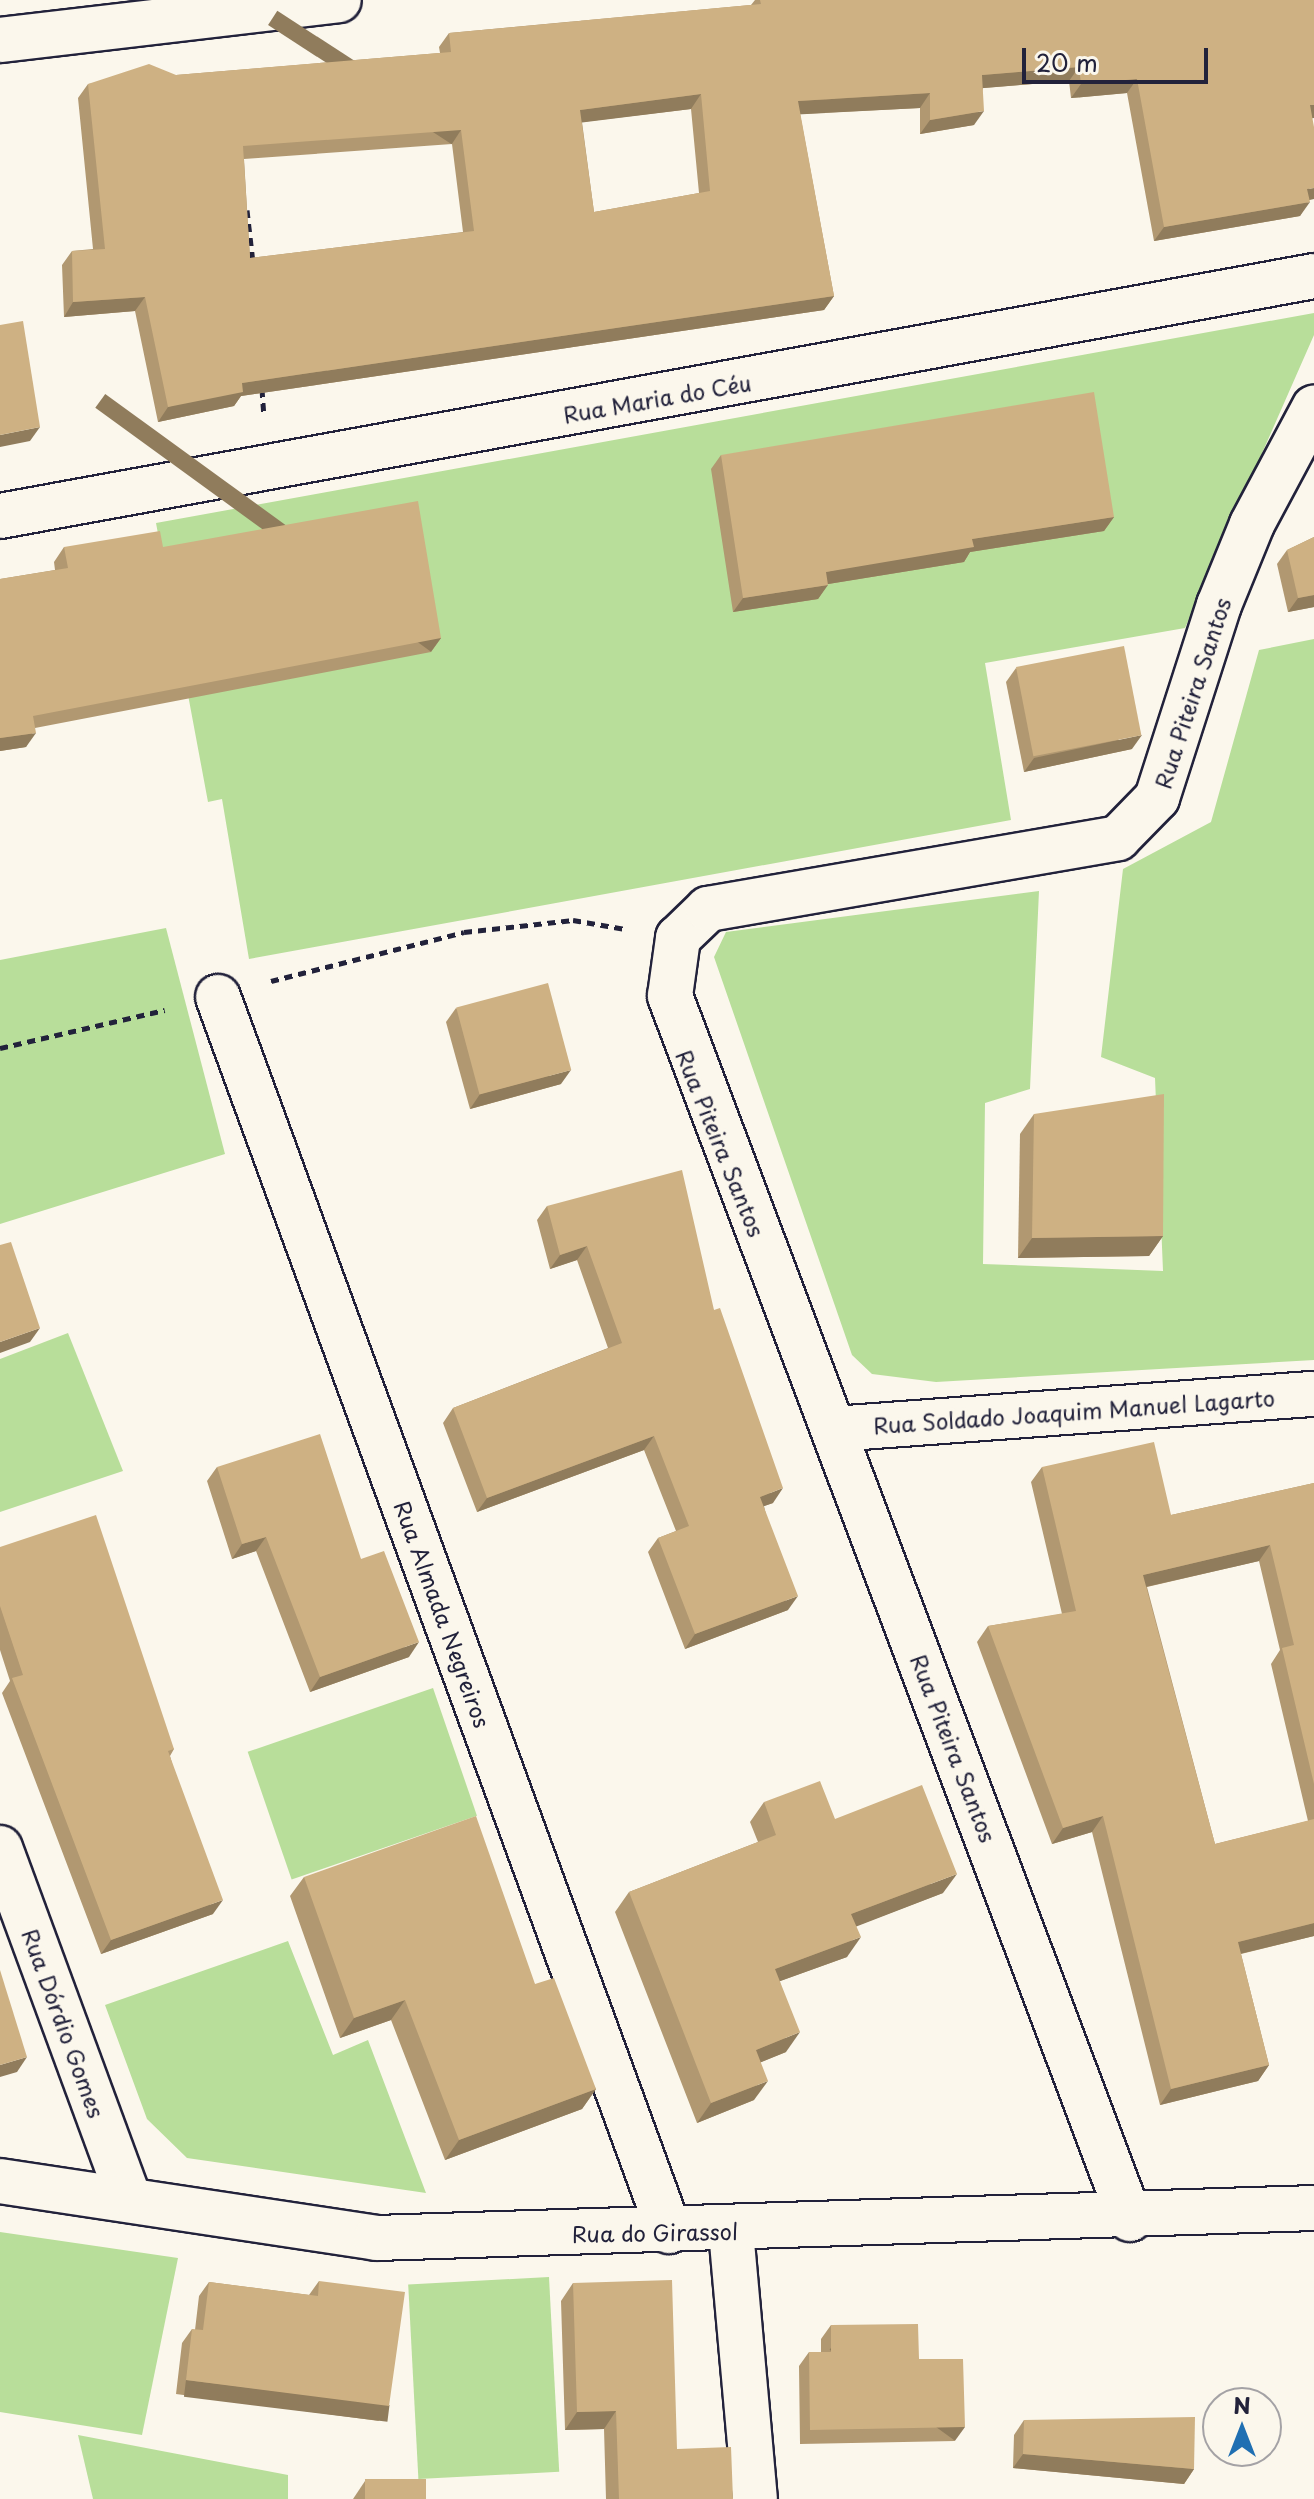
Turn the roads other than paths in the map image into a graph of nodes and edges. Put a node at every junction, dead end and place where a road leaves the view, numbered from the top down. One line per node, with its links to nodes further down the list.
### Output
1 (339, 0): 2 (street)
2 (0, 40)
3 (1314, 276): 5 (street, Rua Maria do Céu)
4 (1314, 408): 8 (street, Rua Piteira Santos)
5 (0, 516)
6 (218, 997): 14 (street, Rua Almada Negreiros)
7 (1314, 1394): 8 (street, Rua Soldado Joaquim Manuel Lagarto)
8 (834, 1429): 13 (street, Rua Piteira Santos)
9 (0, 1848): 11 (street, Rua Dórdio Gomes)
10 (0, 2181): 11 (street, Rua do Girassol)
11 (129, 2199): 14 (street, Rua do Girassol)
12 (1314, 2208): 13 (street, Rua do Girassol)
13 (1130, 2219): 15 (street, Rua do Girassol)
14 (669, 2231): 15 (street, Rua do Girassol)
15 (731, 2231): 16 (street)
16 (755, 2499)

